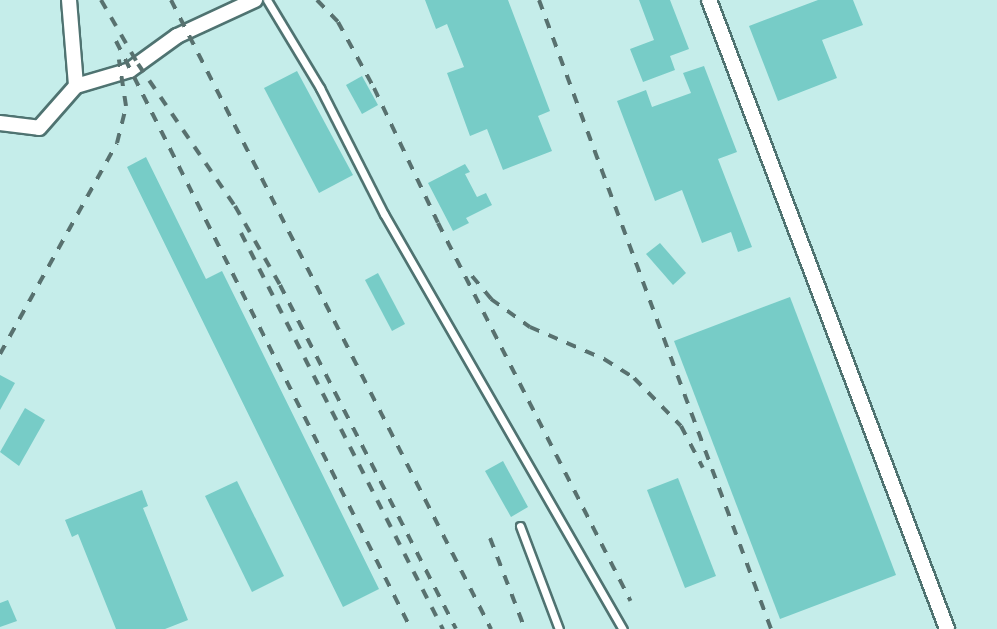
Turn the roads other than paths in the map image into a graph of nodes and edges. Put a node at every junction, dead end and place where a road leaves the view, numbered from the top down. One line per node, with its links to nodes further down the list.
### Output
1 (69, 0): 5 (street)
2 (255, 0): 5 (street)
3 (267, 0): 9 (lane)
4 (709, 0): 10 (street)
5 (76, 86): 6 (street)
6 (0, 123)
7 (520, 526): 8 (lane)
8 (559, 629)
9 (623, 629)
10 (947, 629)

